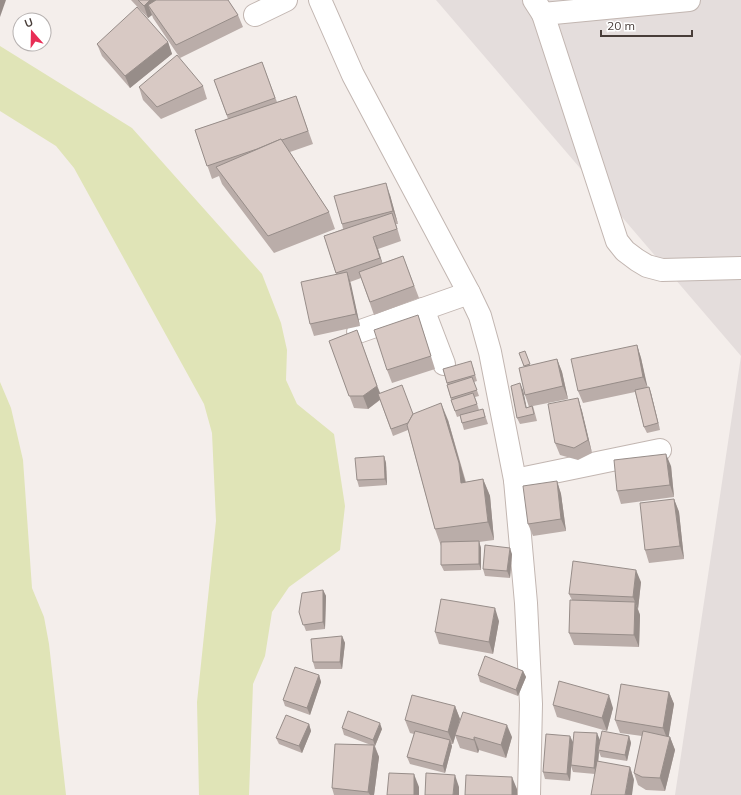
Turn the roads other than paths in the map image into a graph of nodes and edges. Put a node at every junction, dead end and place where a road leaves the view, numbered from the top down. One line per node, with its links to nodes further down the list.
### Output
1 (286, 0): 5 (street)
2 (320, 0): 7 (street)
3 (690, 0): 4 (street)
4 (538, 7): 6 (street)
5 (255, 15)
6 (741, 268)
7 (469, 292): 8 (street); 12 (street)
8 (423, 309): 9 (street); 10 (street)
9 (358, 332)
10 (444, 364)
11 (660, 450): 12 (street)
12 (515, 480): 13 (street)
13 (529, 795)

